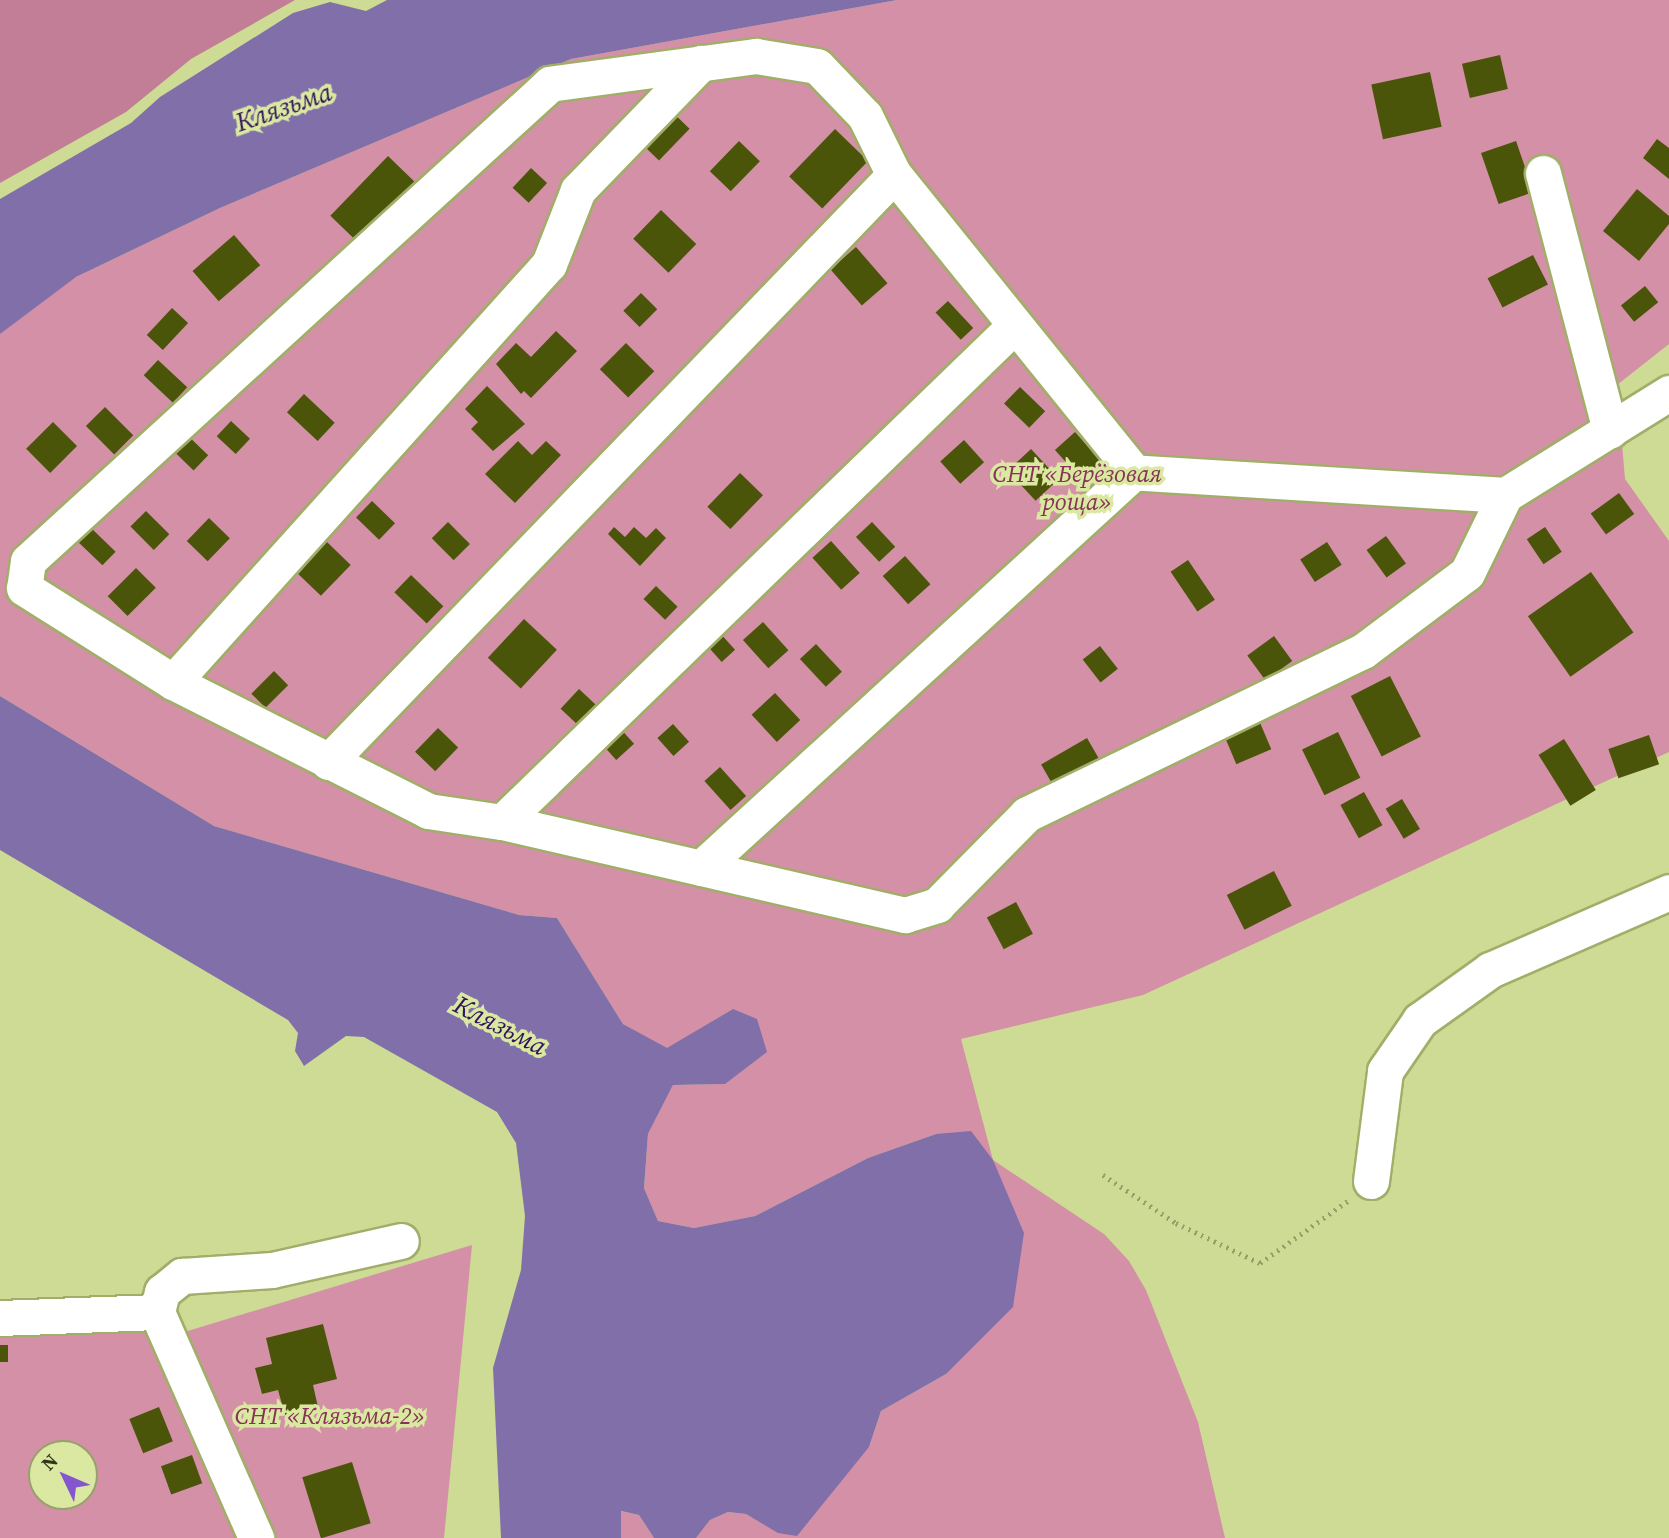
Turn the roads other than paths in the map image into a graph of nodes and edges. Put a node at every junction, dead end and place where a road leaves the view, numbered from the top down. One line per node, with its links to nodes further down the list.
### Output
1 (701, 63): 3 (street); 9 (street); 9 (street)
2 (1543, 173): 6 (street)
3 (894, 175): 4 (street); 10 (street)
4 (1015, 325): 7 (street); 11 (street)
5 (1669, 393): 6 (street)
6 (1610, 430): 8 (street)
7 (1134, 472): 8 (street); 12 (street)
8 (1505, 495): 12 (street)
9 (173, 682): 10 (street)
10 (328, 762): 11 (street)
11 (502, 822): 12 (street)
12 (701, 868)
13 (1669, 892): 14 (street)
14 (1371, 1181)
15 (401, 1241): 16 (street)
16 (157, 1312): 17 (street); 18 (street)
17 (0, 1318)
18 (256, 1538)

